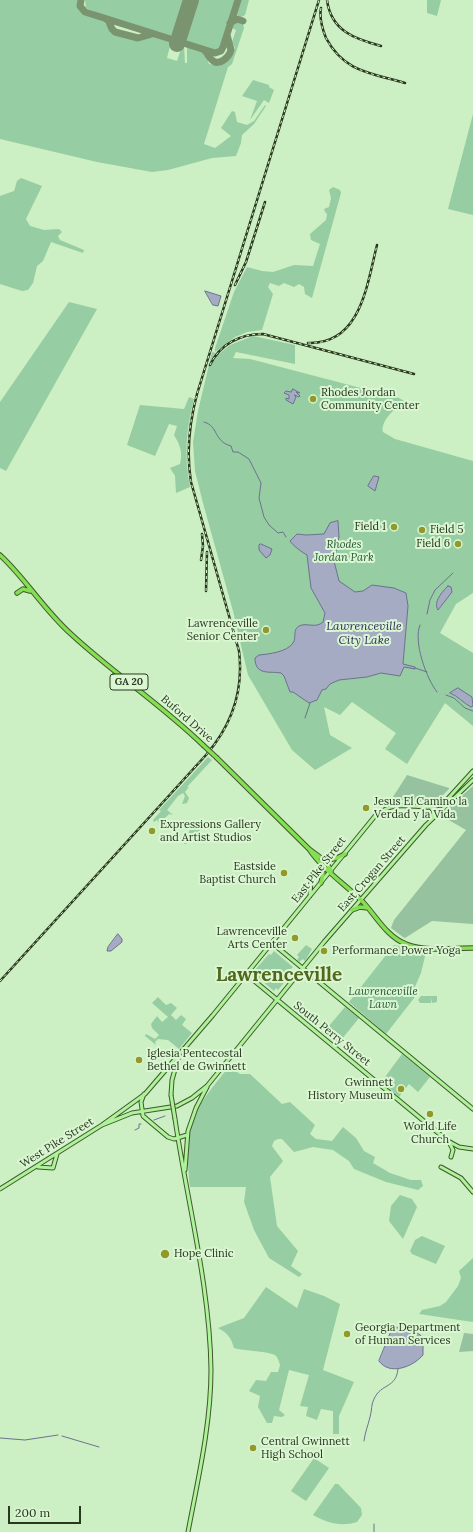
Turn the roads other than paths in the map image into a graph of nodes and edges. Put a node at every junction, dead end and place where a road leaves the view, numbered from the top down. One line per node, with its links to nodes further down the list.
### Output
1 (0, 555): 3 (highway, Buford Drive / GA 20)
2 (17, 593): 3 (highway)
3 (33, 594): 10 (highway, Buford Drive / GA 20, bridge)
4 (473, 771): 8 (main road)
5 (468, 780): 7 (main road)
6 (473, 780): 7 (main road, East Crogan Street)
7 (456, 796): 9 (main road, East Crogan Street)
8 (430, 806): 9 (main road); 11 (main road, East Pike Street)
9 (426, 826): 17 (main road, East Crogan Street)
10 (309, 849): 12 (highway, Buford Drive / GA 20); 13 (highway, Buford Drive / GA 20)
11 (345, 854): 12 (highway); 14 (main road, East Pike Street)
12 (324, 861): 14 (highway, Buford Drive / GA 20)
13 (321, 864): 14 (highway, Buford Drive / GA 20); 15 (highway)
14 (331, 872): 15 (main road, East Pike Street); 17 (highway, Buford Drive / GA 20)
15 (320, 884): 16 (main road, East Pike Street); 16 (main road)
16 (310, 898): 20 (main road, East Pike Street)
17 (361, 900): 18 (highway, GA 20); 19 (main road, East Crogan Street)
18 (369, 908): 19 (highway); 21 (highway, GA 20)
19 (352, 910): 22 (main road, East Crogan Street)
20 (272, 943): 22 (main road); 23 (main road, West Pike Street)
21 (473, 948)
22 (303, 968): 24 (main road, East Crogan Street); 28 (main road)
23 (246, 974): 24 (main road, South Perry Street); 25 (main road, West Pike Street)
24 (277, 999): 26 (main road, East Crogan Street); 33 (main road, South Perry Street)
25 (180, 1054): 27 (main road, West Pike Street); 32 (main road, West Pike Street, bridge)
26 (207, 1086): 29 (main road, West Pike Street); 31 (main road)
27 (144, 1094): 29 (main road); 30 (main road, West Pike Street)
28 (473, 1109)
29 (141, 1112): 30 (main road, West Pike Street); 32 (main road)
30 (102, 1125): 35 (main road, West Pike Street)
31 (187, 1135): 32 (main road); 39 (main road)
32 (178, 1137): 39 (main road, West Pike Street)
33 (448, 1141): 34 (main road, South Perry Street); 36 (main road)
34 (473, 1149)
35 (57, 1153): 37 (main road, West Pike Street); 37 (main road)
36 (451, 1157)
37 (36, 1167): 40 (main road, West Pike Street)
38 (441, 1167): 41 (main road)
39 (186, 1176): 42 (main road)
40 (0, 1188)
41 (473, 1192)
42 (188, 1532)

